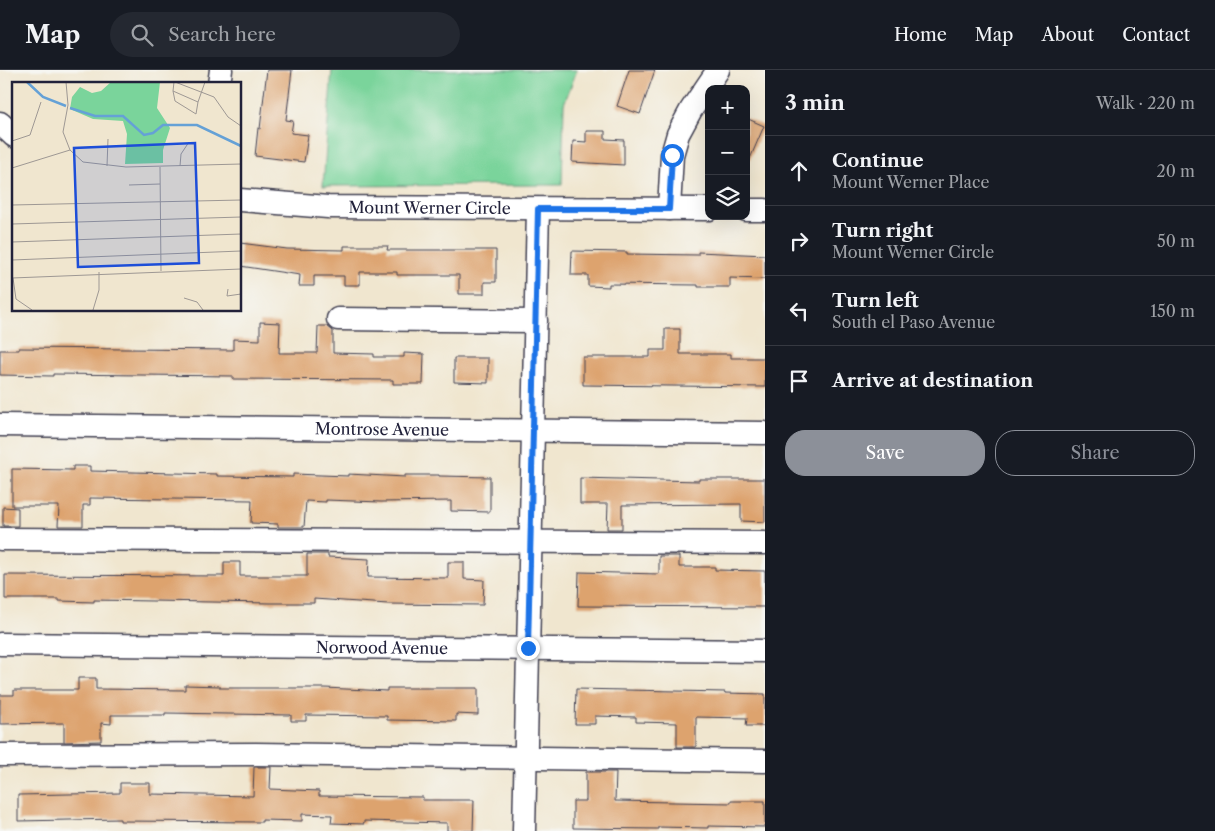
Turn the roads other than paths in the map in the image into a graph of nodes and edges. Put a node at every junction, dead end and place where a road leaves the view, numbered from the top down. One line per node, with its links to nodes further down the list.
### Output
1 (718, 70): 6 (street)
2 (0, 123): 3 (street)
3 (12, 134)
4 (241, 200): 5 (street, Mount Werner Circle)
5 (538, 209): 6 (street, Mount Werner Circle); 11 (street)
6 (669, 209): 7 (street, Mount Werner Circle)
7 (705, 210)
8 (750, 210): 9 (street)
9 (765, 210)
10 (338, 319): 11 (street)
11 (536, 321): 13 (street)
12 (0, 425): 13 (street, Montrose Avenue)
13 (534, 431): 14 (street, Montrose Avenue); 16 (street)
14 (765, 434)
15 (0, 538): 16 (street)
16 (531, 541): 17 (street); 19 (street)
17 (765, 543)
18 (0, 644): 19 (street, Norwood Avenue)
19 (528, 648): 20 (street, Norwood Avenue); 22 (street)
20 (765, 651)
21 (0, 755): 22 (street)
22 (526, 757): 23 (street); 24 (street)
23 (765, 760)
24 (524, 831)

